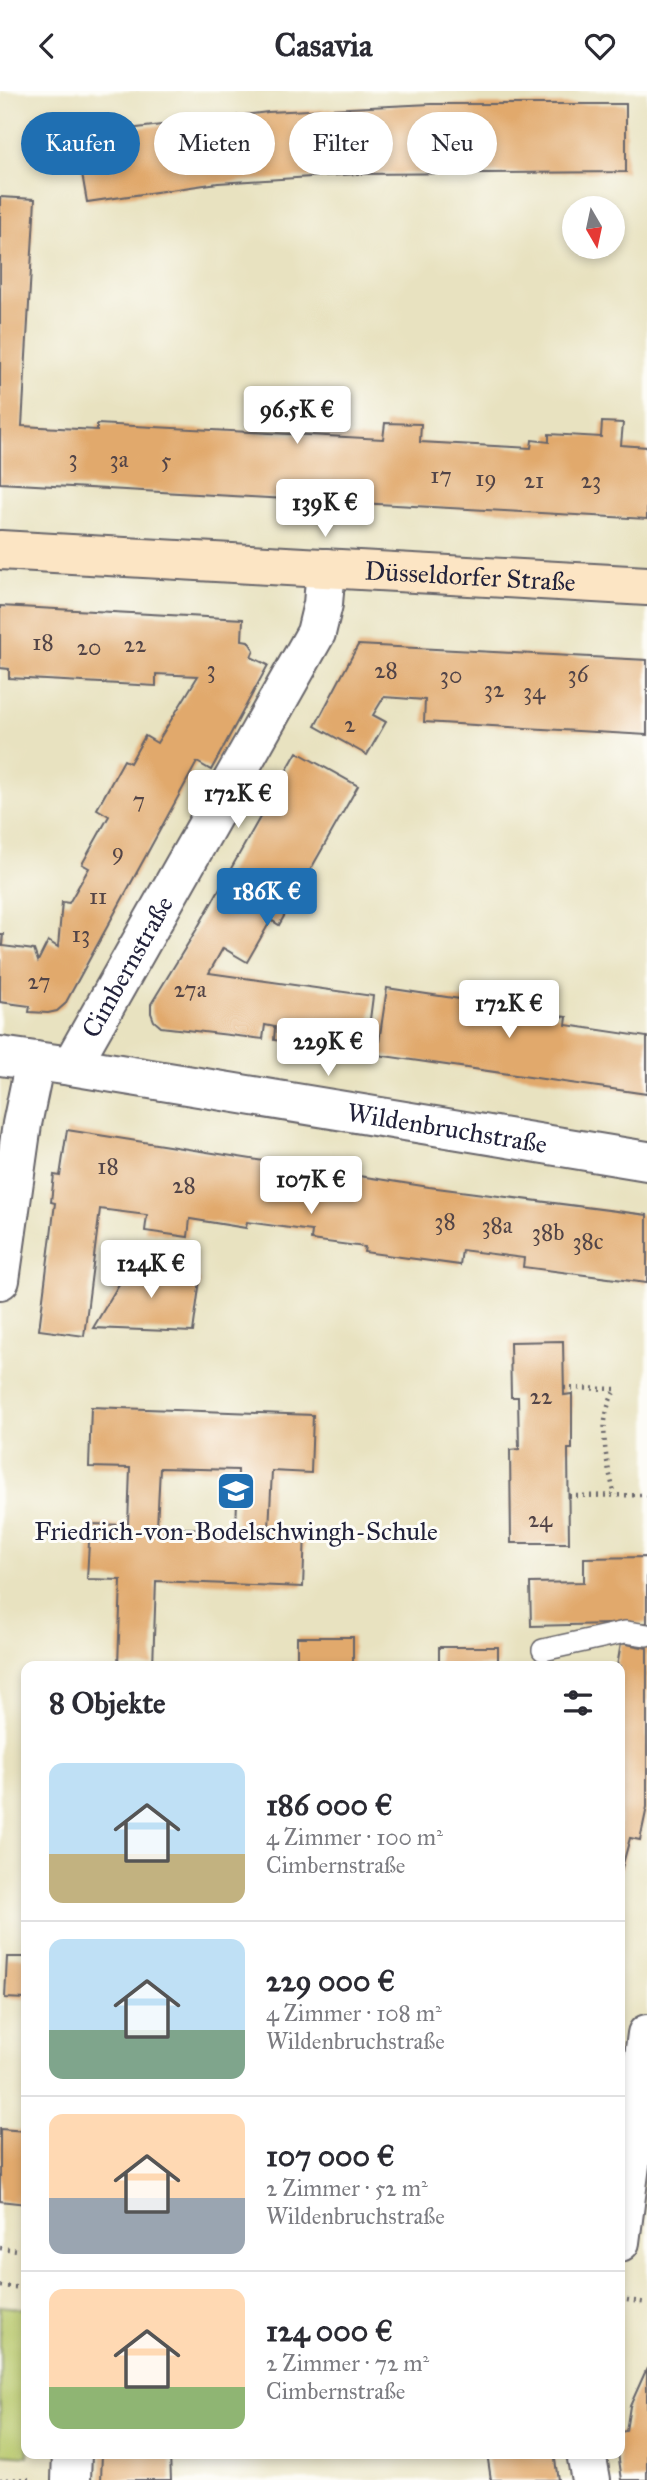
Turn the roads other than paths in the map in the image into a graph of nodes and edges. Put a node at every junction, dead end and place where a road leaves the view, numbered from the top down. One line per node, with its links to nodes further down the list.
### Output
1 (0, 550): 2 (street, Düsseldorfer Straße)
2 (326, 568): 3 (street, Düsseldorfer Straße); 4 (street, Cimbernstraße)
3 (647, 586)
4 (35, 1061): 5 (street, Wildenbruchstraße); 6 (street, Cimbernstraße)
5 (647, 1161)
6 (0, 1280)
7 (647, 1635): 8 (lane)
8 (543, 1650)
9 (647, 2035): 10 (street)
10 (625, 2204)
11 (72, 2459): 13 (street)
12 (587, 2459): 14 (street)
13 (71, 2480)
14 (591, 2480)

